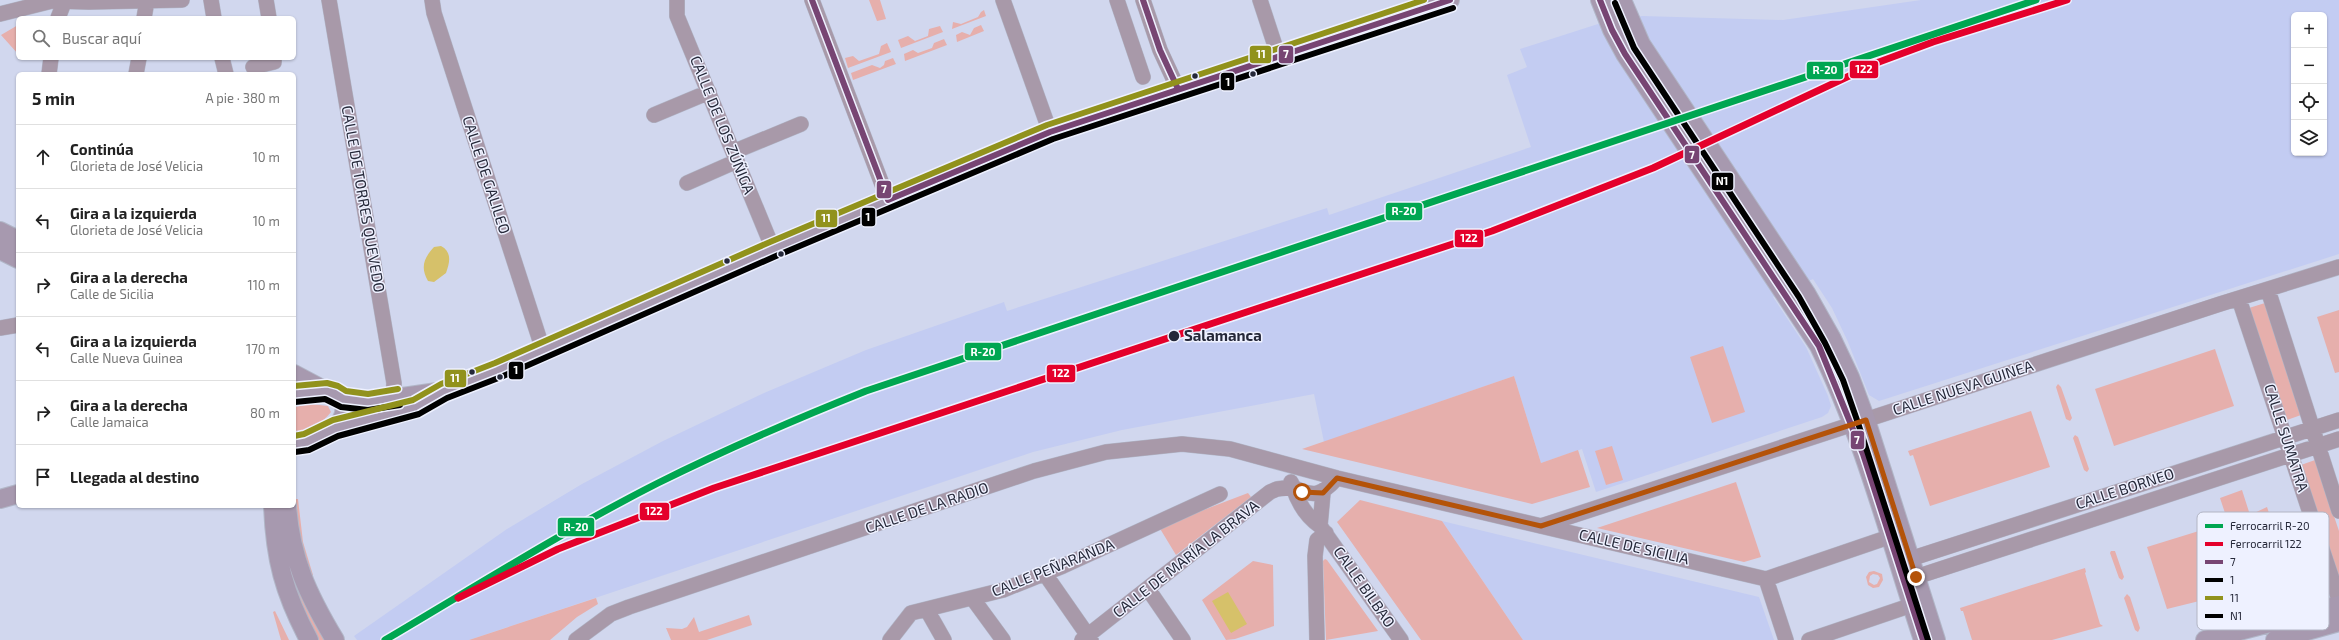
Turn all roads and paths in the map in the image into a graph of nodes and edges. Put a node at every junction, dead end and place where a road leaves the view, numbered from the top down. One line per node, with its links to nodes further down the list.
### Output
1 (58, 0): 17 (street); 18 (street); 21 (street)
2 (165, 0): 3 (street); 17 (street)
3 (182, 0)
4 (211, 0): 23 (street)
5 (266, 0): 24 (street)
6 (329, 0): 58 (street, CALLE DE TORRES QUEVEDO)
7 (432, 0): 53 (street, CALLE DE GALILEO)
8 (677, 0): 36 (street, CALLE DE LOS ZÚÑIGA)
9 (812, 0): 42 (street)
10 (1003, 0): 39 (street)
11 (1117, 0): 34 (street)
12 (1143, 0): 35 (street)
13 (1260, 0): 25 (street)
14 (1450, 0): 19 (main road)
15 (1600, 0): 61 (main road)
16 (1622, 0): 61 (main road)
17 (147, 1): 22 (street)
18 (28, 3): 20 (street)
19 (1430, 3): 25 (main road)
20 (0, 14)
21 (58, 16)
22 (144, 16)
23 (214, 16)
24 (268, 16)
25 (1279, 58): 35 (main road)
26 (51, 60): 31 (street)
27 (139, 60): 32 (street)
28 (222, 60): 33 (street)
29 (274, 60): 30 (street)
30 (253, 67)
31 (49, 72)
32 (136, 72)
33 (226, 72)
34 (1144, 77)
35 (1178, 89): 39 (main road)
36 (709, 92): 37 (street); 40 (street, CALLE DE LOS ZÚÑIGA)
37 (654, 115)
38 (800, 124): 40 (street)
39 (1050, 132): 42 (main road)
40 (735, 157): 41 (street); 45 (street, CALLE DE LOS ZÚÑIGA)
41 (687, 183)
42 (888, 200): 45 (main road)
43 (0, 231): 44 (main road)
44 (16, 239)
45 (773, 248): 53 (main road)
46 (0, 250): 47 (main road)
47 (16, 258)
48 (2339, 267): 49 (street, CALLE NUEVA GUINEA)
49 (2268, 290): 50 (street, CALLE NUEVA GUINEA); 63 (street, CALLE SUMATRA)
50 (2239, 299): 61 (street, CALLE NUEVA GUINEA); 64 (street, CALLE SUMATRA)
51 (16, 325): 52 (street)
52 (0, 328)
53 (543, 350): 56 (main road)
54 (296, 375): 55 (main road)
55 (326, 391): 57 (main road); 59 (main road)
56 (444, 391): 58 (main road); 62 (main road)
57 (296, 394)
58 (393, 398): 59 (main road)
59 (343, 399): 62 (main road)
60 (2339, 420): 63 (street, CALLE BORNEO)
61 (1860, 422): 78 (street, CALLE NUEVA GUINEA); 84 (main road); 85 (main road)
62 (335, 428): 66 (main road)
63 (2313, 428): 64 (street, CALLE BORNEO); 67 (street, CALLE SUMATRA)
64 (2286, 438): 68 (street, CALLE SUMATRA); 85 (street, CALLE BORNEO)
65 (2339, 439): 67 (street, CALLE BORNEO)
66 (296, 444)
67 (2318, 446): 68 (street, CALLE BORNEO); 79 (street, CALLE SUMATRA)
68 (2291, 454): 80 (street, CALLE SUMATRA); 88 (street, CALLE BORNEO)
69 (1291, 467): 70 (street, CALLE DE SICILIA); 71 (street, CALLE BILBAO); 104 (street, CALLE DE LA RADIO)
70 (1337, 478): 72 (street); 81 (street, CALLE DE SICILIA)
71 (1293, 487): 72 (street); 82 (street, CALLE BILBAO); 90 (street, CALLE DE MARÍA LA BRAVA)
72 (1323, 493): 82 (street, CALLE BILBAO)
73 (1220, 494): 87 (street, CALLE PEÑARANDA)
74 (16, 495): 75 (main road)
75 (0, 499)
76 (273, 508): 102 (main road)
77 (286, 508): 103 (main road)
78 (1588, 510): 81 (street, CALLE NUEVA GUINEA); 83 (street)
79 (2339, 511)
80 (2310, 512)
81 (1541, 526): 83 (street, CALLE DE SICILIA)
82 (1323, 530): 109 (street, CALLE BILBAO); 110 (street, CALLE BILBAO)
83 (1582, 535): 89 (street, CALLE DE SICILIA)
84 (1889, 537): 89 (street); 93 (main road)
85 (1910, 559): 88 (main road)
86 (2329, 570): 92 (street, CALLE SUMATRA)
87 (1045, 574): 91 (street, CALLE PEÑARANDA); 101 (street)
88 (1916, 577): 114 (main road)
89 (1766, 579): 111 (street)
90 (1148, 589): 101 (street, CALLE DE MARÍA LA BRAVA); 108 (street)
91 (973, 599): 96 (street, CALLE PEÑARANDA); 107 (street)
92 (2339, 600)
93 (1912, 605): 112 (street); 113 (main road)
94 (2339, 605): 95 (main road)
95 (2329, 608)
96 (927, 610): 105 (street, CALLE PEÑARANDA); 106 (street)
97 (2339, 622): 98 (main road)
98 (2329, 625)
99 (2243, 630): 115 (main road)
100 (2311, 630): 116 (main road)
101 (1087, 639)
102 (309, 640)
103 (335, 640)
104 (576, 640)
105 (890, 640)
106 (944, 640)
107 (1003, 640)
108 (1183, 640)
109 (1317, 640)
110 (1401, 640)
111 (1786, 640)
112 (1809, 640)
113 (1923, 640)
114 (1936, 640)
115 (2205, 640)
116 (2276, 640)

